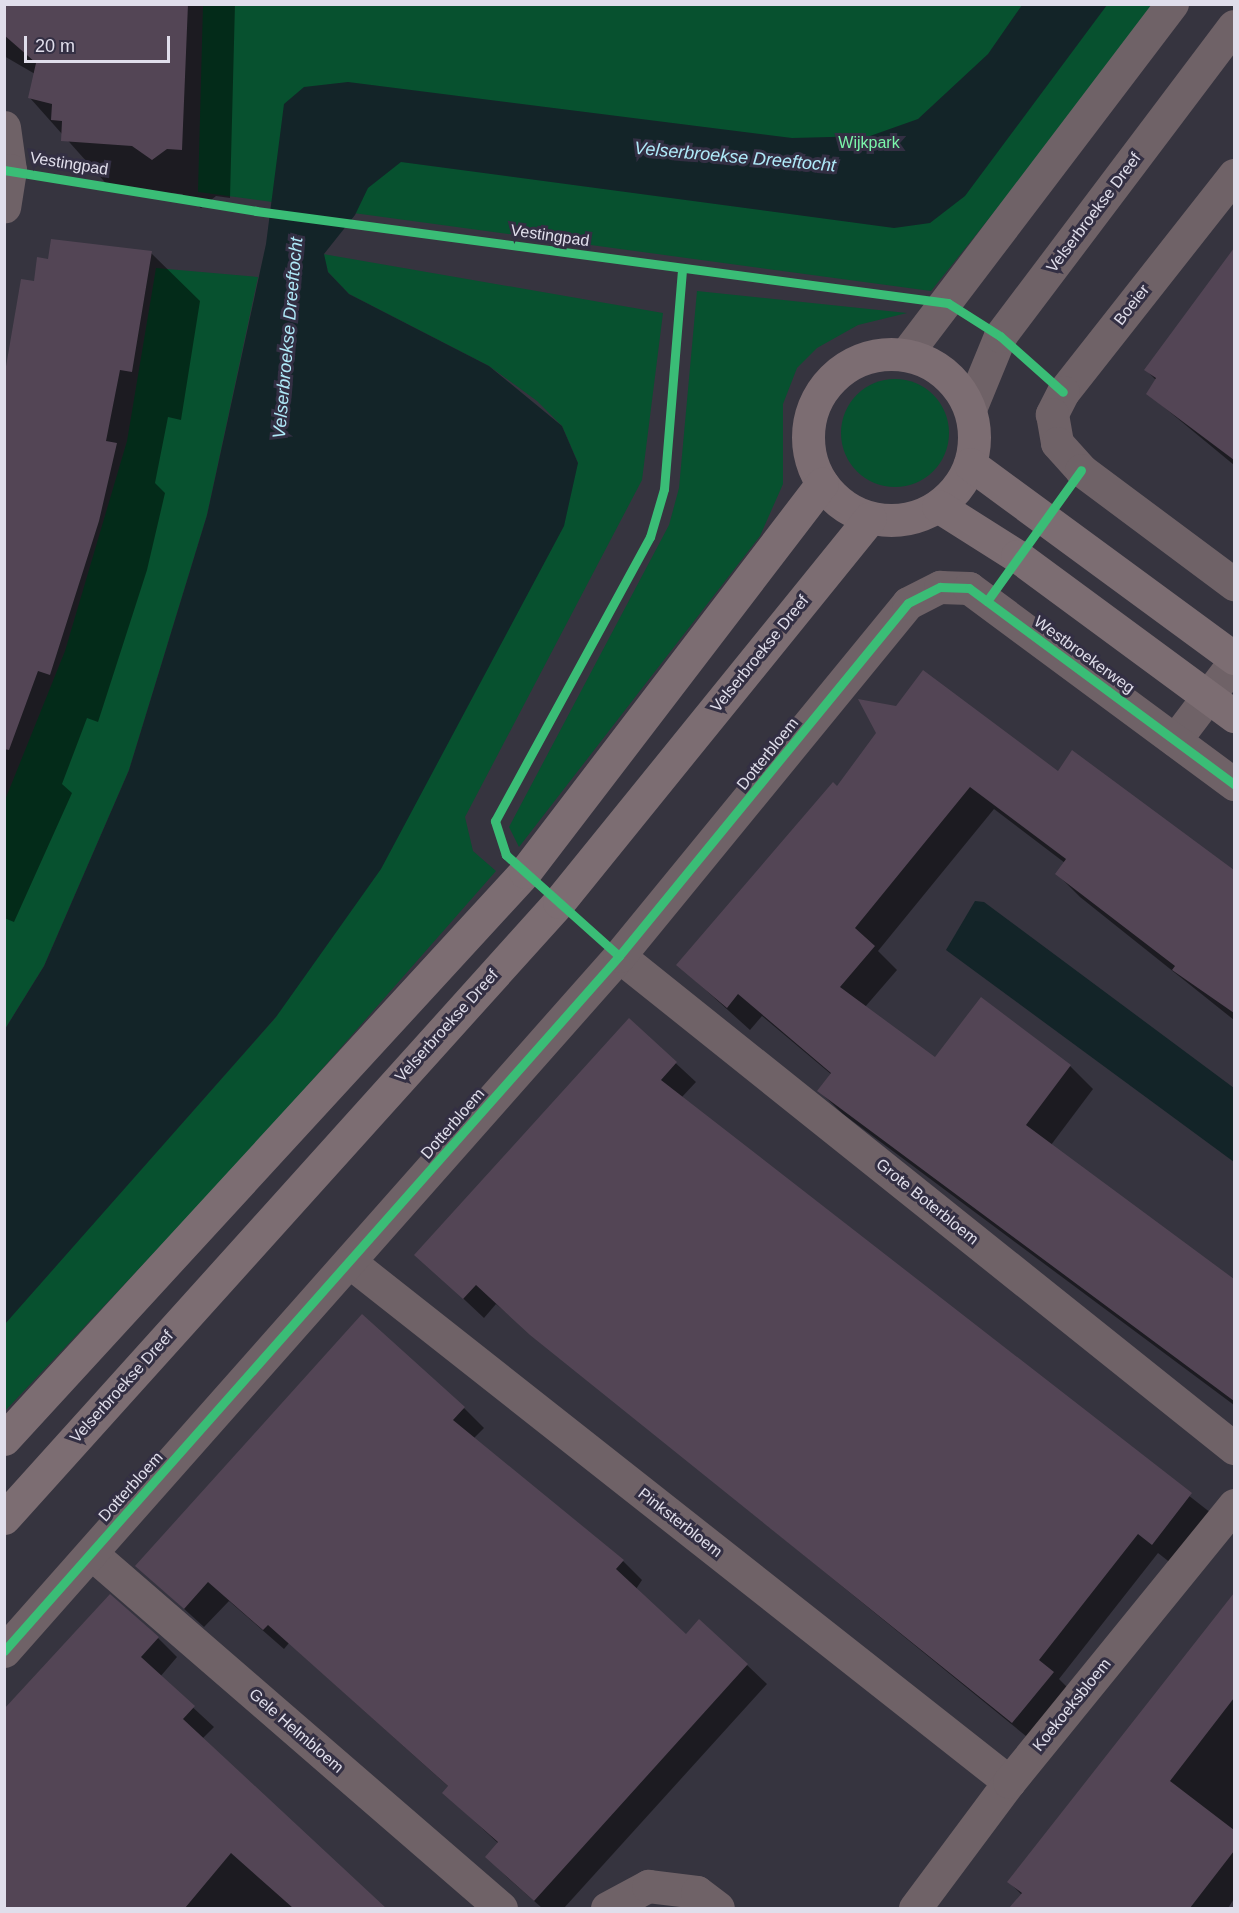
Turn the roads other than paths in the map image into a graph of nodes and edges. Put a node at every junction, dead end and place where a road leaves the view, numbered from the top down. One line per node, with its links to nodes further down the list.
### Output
1 (1172, 4): 6 (street)
2 (1234, 26): 7 (street, Velserbroekse Dreef)
3 (4, 127): 5 (street)
4 (1234, 176): 12 (street, Boeier)
5 (4, 207)
6 (906, 354): 7 (main road); 9 (main road)
7 (970, 409): 8 (main road)
8 (970, 464): 10 (main road); 14 (main road)
9 (822, 483): 11 (main road); 21 (main road)
10 (938, 506): 11 (main road); 15 (main road)
11 (870, 518): 24 (main road, Velserbroekse Dreef)
12 (1234, 584)
13 (908, 603): 17 (street, Westbroekerweg); 19 (street, Dotterbloem)
14 (1234, 660): 15 (street)
15 (1208, 696): 16 (main road); 17 (street)
16 (1234, 716)
17 (1175, 740): 18 (street, Westbroekerweg)
18 (1234, 784)
19 (619, 956): 20 (street, Dotterbloem); 22 (street, Grote Boterbloem)
20 (351, 1263): 25 (street, Dotterbloem); 27 (street, Pinksterbloem)
21 (4, 1439)
22 (1234, 1448)
23 (1234, 1505): 27 (street, Koekoeksbloem)
24 (4, 1518)
25 (92, 1554): 26 (street, Dotterbloem); 28 (street, Gele Helmbloem)
26 (4, 1650)
27 (1009, 1782): 31 (street, Koekoeksbloem)
28 (501, 1908)
29 (607, 1908): 30 (street)
30 (718, 1908)
31 (915, 1908)

